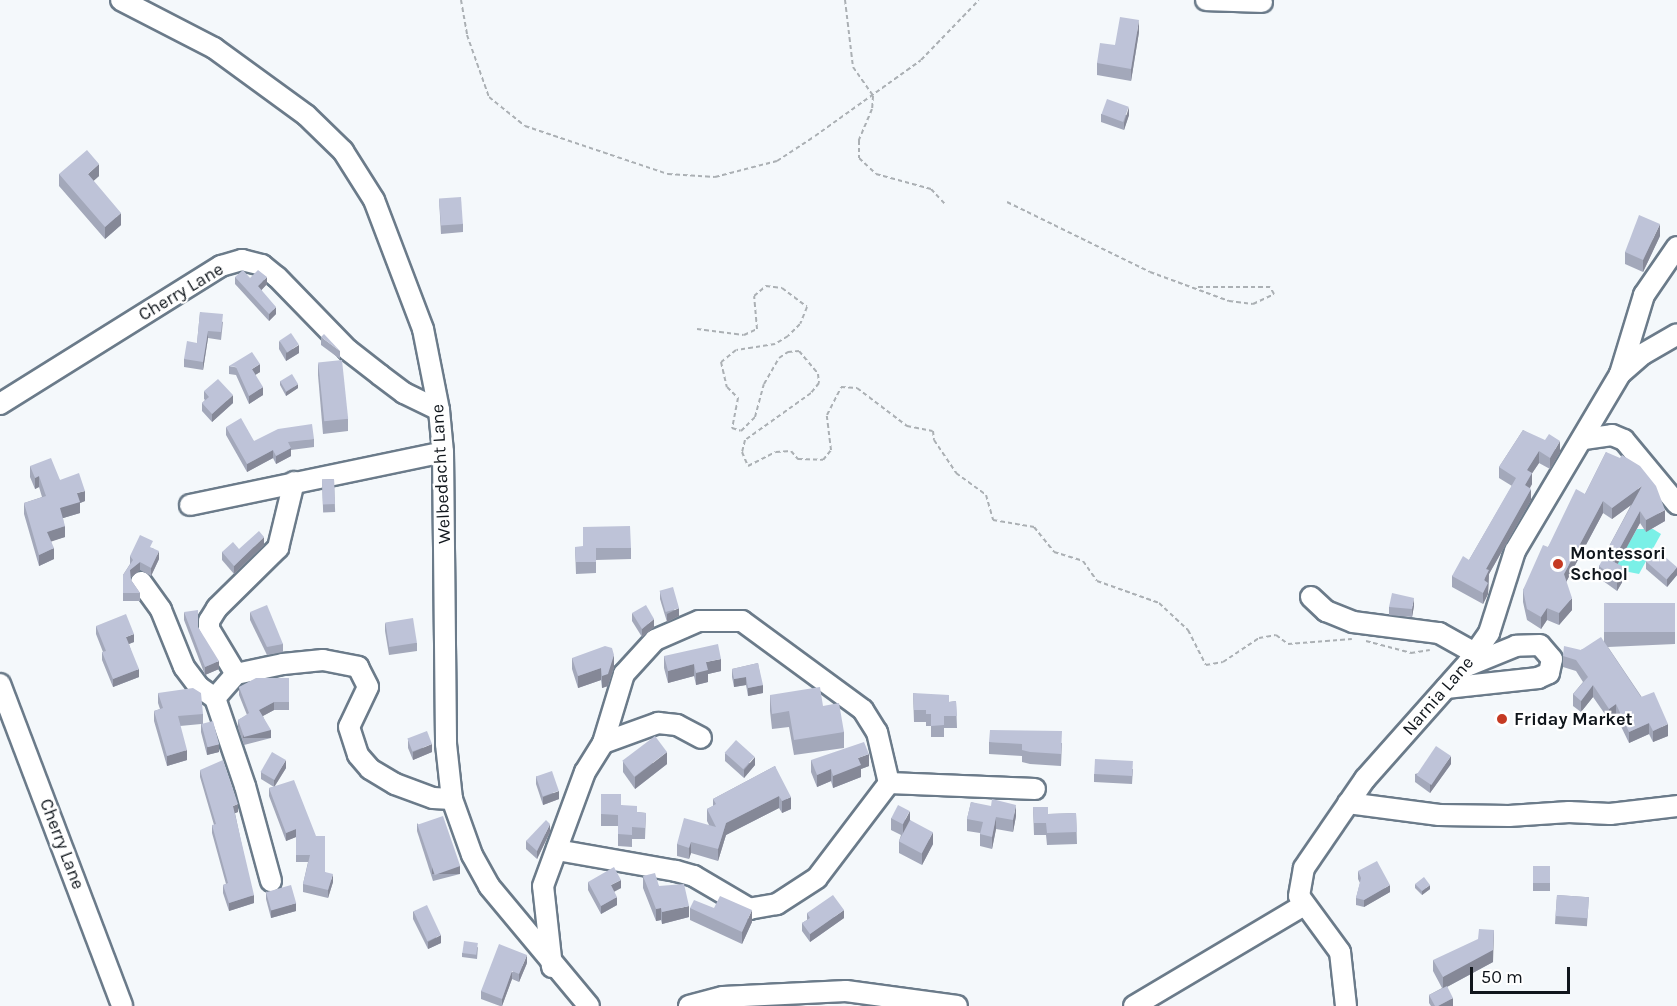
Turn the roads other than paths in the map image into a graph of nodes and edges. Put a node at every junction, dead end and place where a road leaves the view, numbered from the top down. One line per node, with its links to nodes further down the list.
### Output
1 (121, 0): 4 (street, Welbedacht Lane)
2 (1206, 0): 3 (street)
3 (1262, 2)
4 (156, 7): 9 (street, Welbedacht Lane)
5 (1677, 247): 7 (street)
6 (1677, 334): 7 (street)
7 (1620, 374): 10 (street, Narnia Lane)
8 (0, 404): 9 (street, Cherry Lane)
9 (439, 410): 11 (street, Welbedacht Lane)
10 (1584, 439): 13 (street); 17 (street, Narnia Lane)
11 (443, 452): 12 (street); 26 (street, Welbedacht Lane)
12 (294, 482): 14 (street); 18 (street)
13 (1677, 504)
14 (190, 505)
15 (141, 582): 21 (street)
16 (1311, 597): 17 (street)
17 (1469, 660): 20 (street, Narnia Lane); 20 (street)
18 (236, 674): 21 (street); 26 (street)
19 (0, 684): 33 (street, Cherry Lane)
20 (1446, 688): 27 (street, Narnia Lane)
21 (214, 698): 30 (street)
22 (701, 738): 23 (street)
23 (603, 743): 24 (street); 29 (street)
24 (889, 783): 25 (street); 29 (street)
25 (1035, 789)
26 (452, 799): 32 (street, Welbedacht Lane)
27 (1347, 803): 28 (street); 31 (street, Narnia Lane)
28 (1677, 806)
29 (557, 850): 32 (street)
30 (271, 881)
31 (1302, 900): 37 (street); 38 (street)
32 (552, 967): 34 (street, Welbedacht Lane)
33 (122, 1006)
34 (589, 1006)
35 (689, 1006): 36 (street)
36 (957, 1006)
37 (1134, 1006)
38 (1346, 1006)

